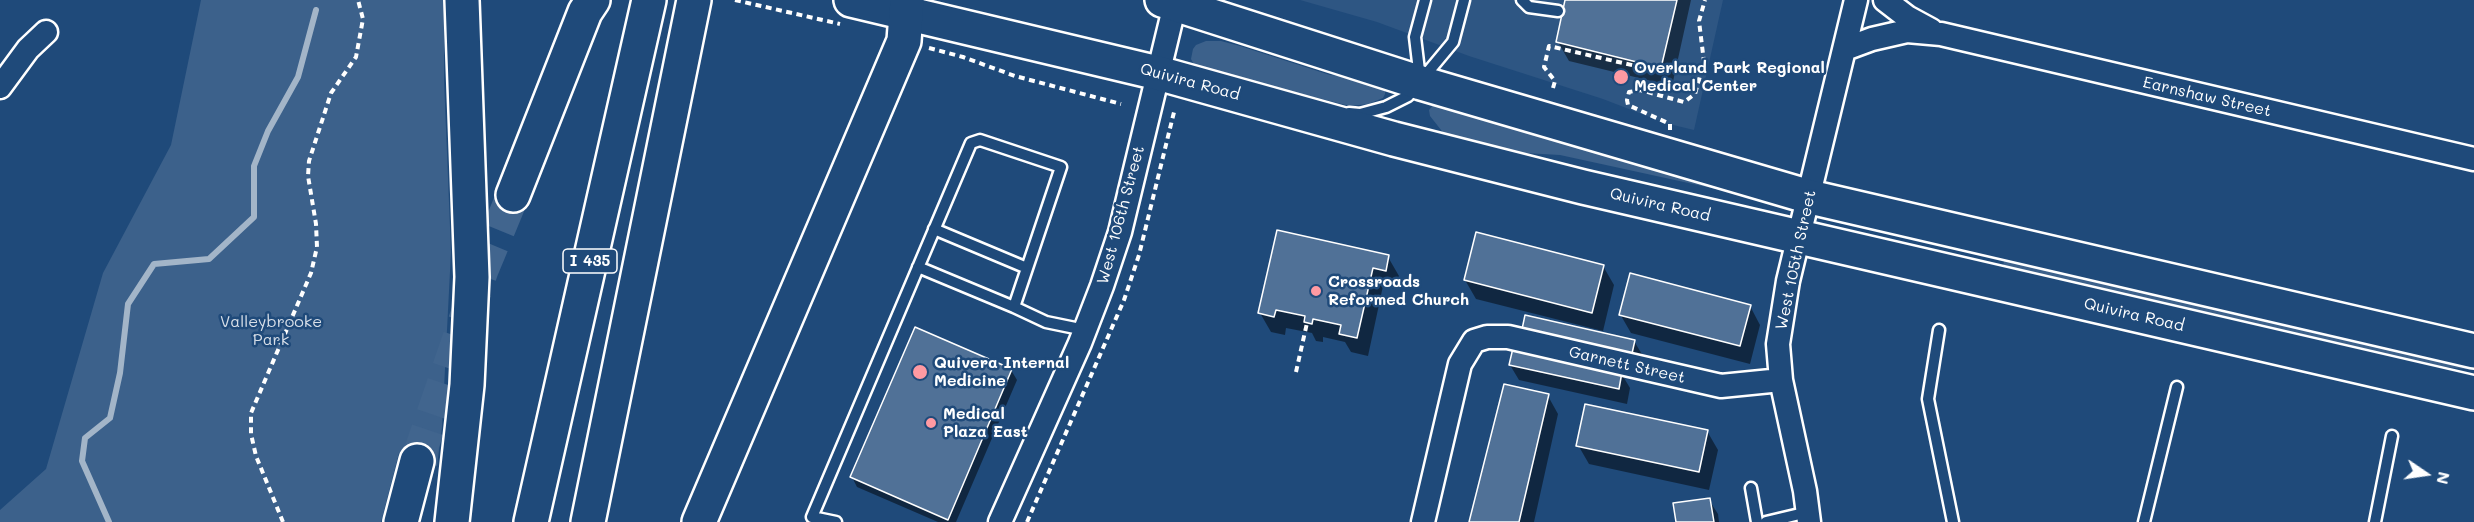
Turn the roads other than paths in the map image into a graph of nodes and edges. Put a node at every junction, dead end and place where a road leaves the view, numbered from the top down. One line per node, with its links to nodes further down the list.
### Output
1 (462, 0): 42 (main road)
2 (593, 0): 24 (main road)
3 (649, 0): 43 (main road, I 435)
4 (694, 0): 44 (main road, I 435)
5 (1425, 0): 18 (lane)
6 (1464, 0): 18 (lane)
7 (1522, 0): 13 (lane)
8 (1856, 0): 16 (street, West 105th Street)
9 (1885, 0): 15 (street, Earnshaw Street)
10 (1171, 1): 17 (street, West 106th Street); 18 (main road)
11 (906, 6): 12 (main road, Quivira Road); 17 (main road, Quivira Road); 45 (main road)
12 (844, 7)
13 (1558, 11)
14 (46, 32): 19 (street)
15 (1941, 34): 16 (street, Earnshaw Street); 23 (street, Earnshaw Street)
16 (1845, 49): 25 (street, West 105th Street)
17 (1158, 73): 21 (main road, Quivira Road); 31 (street, West 106th Street)
18 (1421, 83): 22 (lane); 25 (main road)
19 (0, 87)
20 (1275, 93): 21 (lane)
21 (1240, 96): 27 (main road, Quivira Road)
22 (1334, 110)
23 (2474, 159)
24 (513, 195)
25 (1810, 197): 27 (street, West 105th Street); 33 (main road)
26 (934, 229): 28 (lane); 29 (lane); 29 (lane)
27 (1799, 238): 34 (street, West 105th Street); 36 (main road, Quivira Road)
28 (918, 267): 30 (lane); 46 (lane)
29 (1027, 268): 30 (lane)
30 (1014, 307): 31 (lane)
31 (1085, 330): 47 (street, West 106th Street)
32 (1939, 330): 51 (lane)
33 (2474, 351)
34 (1781, 380): 40 (street, West 105th Street); 48 (street, Garnett Street)
35 (2177, 387): 52 (lane)
36 (2474, 393)
37 (2392, 436): 53 (lane)
38 (417, 461): 41 (main road)
39 (1751, 488): 49 (lane)
40 (1809, 517): 50 (lane)
41 (401, 522)
42 (452, 522)
43 (531, 522)
44 (588, 522)
45 (699, 522)
46 (836, 522)
47 (1000, 522)
48 (1423, 522)
49 (1757, 522)
50 (1766, 522)
51 (1953, 522)
52 (2144, 522)
53 (2375, 522)

